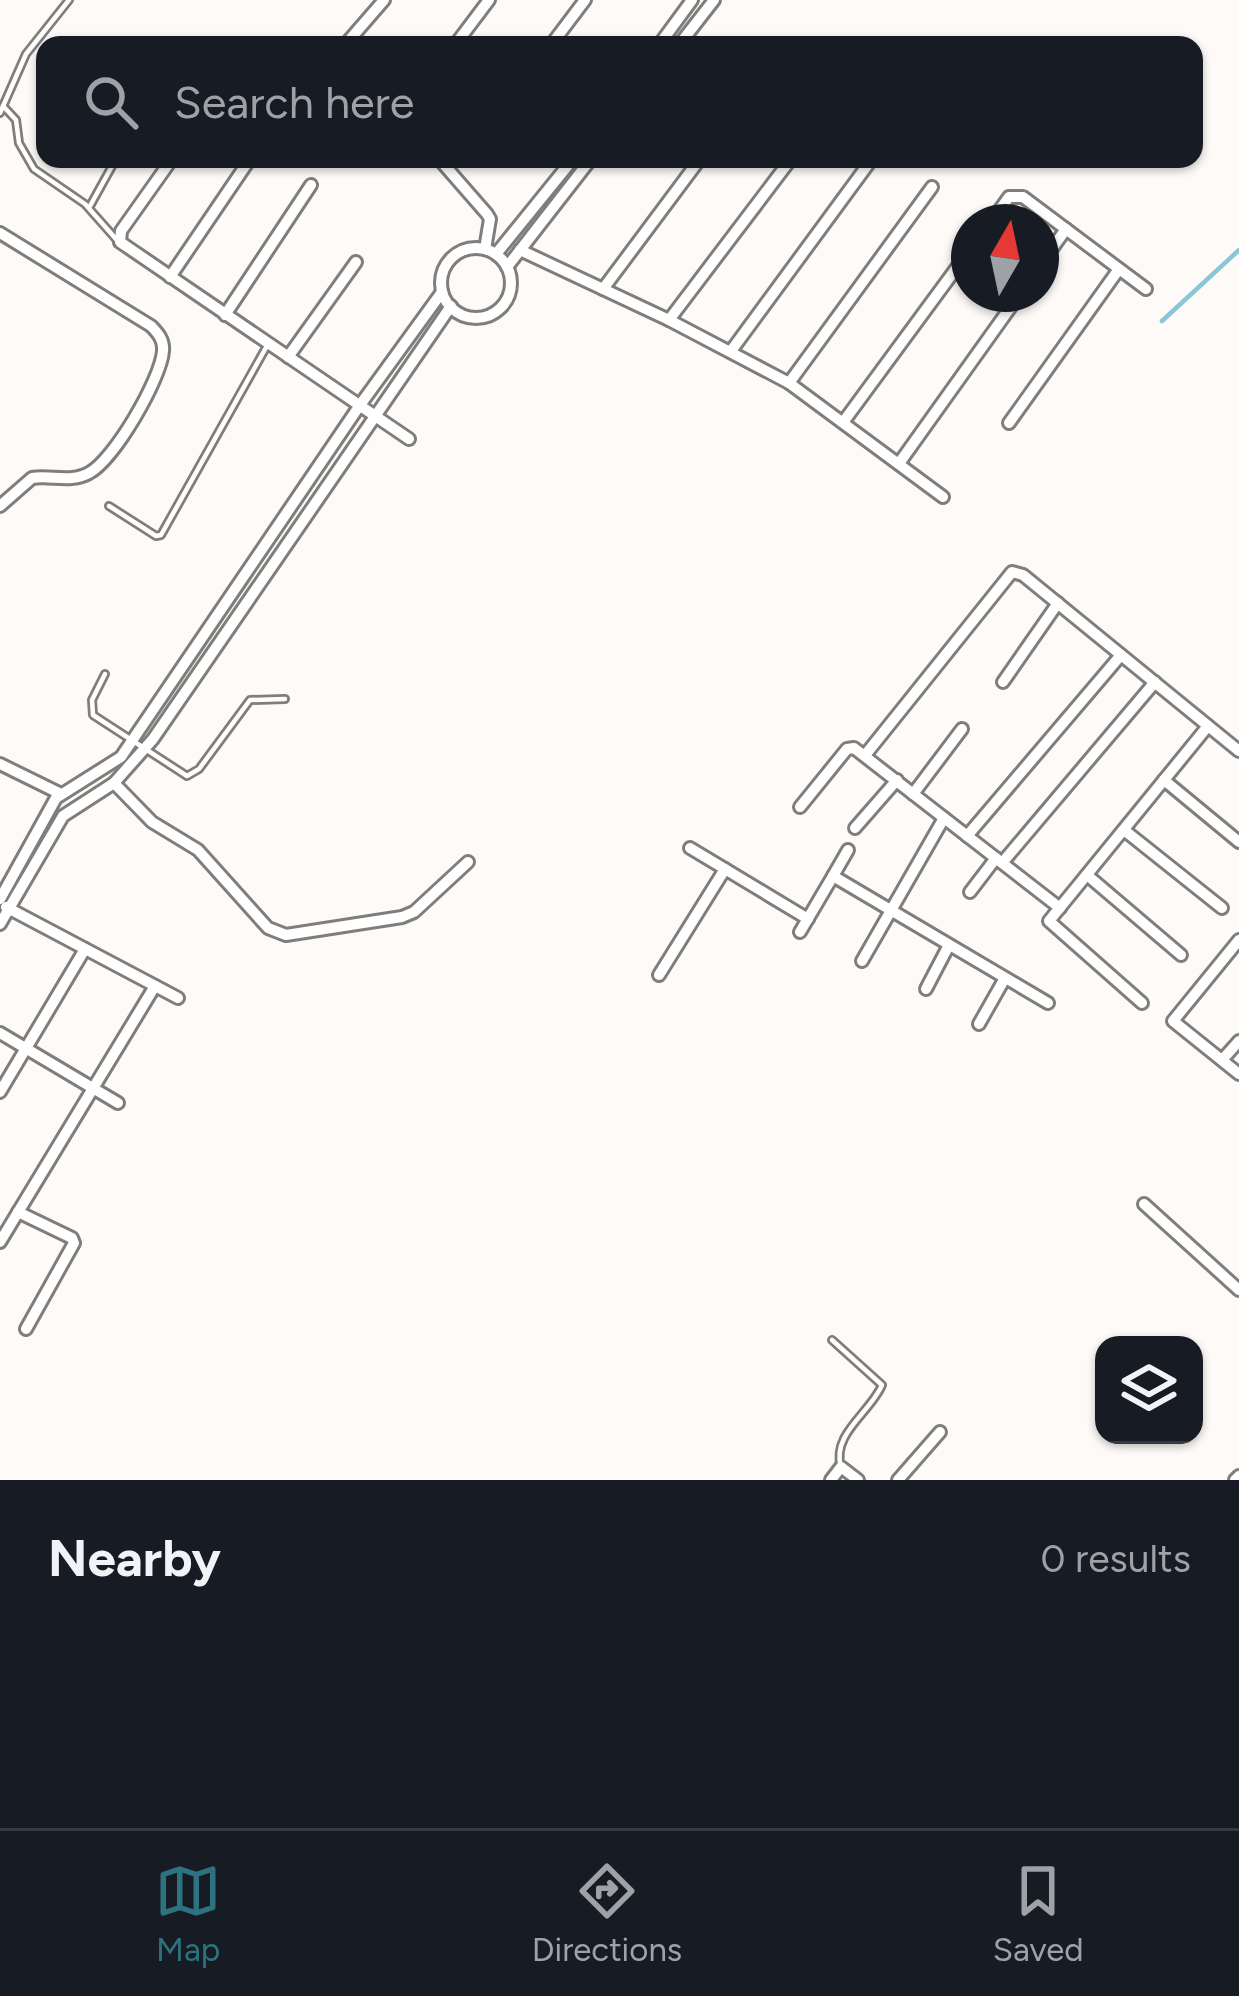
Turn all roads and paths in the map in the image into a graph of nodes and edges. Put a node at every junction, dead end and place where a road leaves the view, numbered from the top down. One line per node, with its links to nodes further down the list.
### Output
1 (69, 0): 7 (lane)
2 (384, 0): 8 (street)
3 (489, 0): 9 (street)
4 (585, 0): 10 (street)
5 (692, 0): 11 (street)
6 (714, 0): 12 (street)
7 (40, 36)
8 (352, 36)
9 (462, 36)
10 (558, 36)
11 (665, 36)
12 (686, 36)
13 (36, 41): 14 (lane)
14 (2, 109): 30 (lane)
15 (111, 168): 30 (lane)
16 (166, 168): 35 (street)
17 (244, 168): 42 (street)
18 (447, 168): 25 (street)
19 (457, 168): 25 (street)
20 (565, 168): 37 (street)
21 (584, 168): 36 (street)
22 (693, 168): 43 (street)
23 (784, 168): 49 (street)
24 (865, 168): 51 (street)
25 (452, 174): 37 (street)
26 (310, 185): 48 (street)
27 (932, 188): 53 (street)
28 (1005, 204): 29 (street)
29 (1031, 204)
30 (89, 208): 35 (lane)
31 (1059, 224): 32 (street)
32 (1066, 229): 34 (street); 40 (street)
33 (0, 233): 61 (street)
34 (1059, 239)
35 (121, 242): 42 (street)
36 (520, 250): 39 (street); 43 (street)
37 (491, 252): 39 (street); 45 (street)
38 (356, 262): 52 (street)
39 (507, 267): 46 (street)
40 (1119, 269): 44 (street); 57 (street)
41 (951, 275): 56 (street)
42 (170, 277): 48 (street)
43 (603, 289): 49 (street)
44 (1146, 289)
45 (442, 292): 46 (street); 54 (street)
46 (451, 307): 55 (street)
47 (1007, 312): 59 (street)
48 (225, 315): 50 (street)
49 (669, 320): 51 (street)
50 (268, 344): 52 (street); 62 (lane)
51 (731, 351): 53 (street)
52 (288, 357): 54 (street)
53 (789, 383): 56 (street)
54 (360, 405): 55 (street); 71 (street)
55 (375, 416): 58 (street); 72 (street)
56 (844, 421): 59 (street)
57 (1009, 423)
58 (410, 440)
59 (900, 462): 60 (street)
60 (943, 496)
61 (0, 506)
62 (109, 506)
63 (1058, 604): 64 (street); 66 (street); 74 (street)
64 (1121, 655): 67 (street); 85 (street)
65 (105, 674): 71 (lane)
66 (1003, 682)
67 (1154, 682): 69 (street); 89 (street)
68 (285, 699): 72 (lane)
69 (1208, 726): 73 (street); 77 (street)
70 (962, 729): 80 (street)
71 (132, 740): 72 (lane); 79 (street)
72 (146, 749): 78 (street)
73 (1239, 751)
74 (866, 754): 76 (street); 81 (street)
75 (0, 764): 79 (street)
76 (897, 780): 80 (street); 83 (street)
77 (1164, 780): 84 (street); 86 (street)
78 (114, 783): 90 (street); 95 (street)
79 (61, 794): 95 (street)
80 (913, 794): 82 (street)
81 (800, 807)
82 (944, 818): 85 (street); 105 (street)
83 (854, 828)
84 (1124, 830): 92 (street); 97 (street)
85 (967, 836): 89 (street)
86 (1239, 842)
87 (690, 848): 91 (street)
88 (848, 850): 93 (street)
89 (999, 861): 94 (street); 96 (street)
90 (468, 862)
91 (725, 869): 98 (street); 106 (street)
92 (1087, 875): 96 (street); 104 (street)
93 (833, 876): 98 (street); 102 (street)
94 (970, 892)
95 (3, 904): 99 (street); 103 (street)
96 (1060, 908): 112 (street)
97 (1222, 908)
98 (808, 919): 100 (street)
99 (0, 924)
100 (800, 932)
101 (1239, 940): 117 (street)
102 (949, 945): 107 (street); 109 (street)
103 (85, 949): 108 (street); 116 (street)
104 (1180, 955)
105 (862, 961)
106 (659, 974)
107 (1005, 977): 111 (street); 113 (street)
108 (155, 986): 110 (street); 119 (street)
109 (926, 989)
110 (178, 998)
111 (1048, 1003)
112 (1142, 1003)
113 (979, 1024)
114 (0, 1034): 116 (street)
115 (1239, 1041): 117 (street)
116 (26, 1048): 119 (street); 120 (street)
117 (1222, 1060): 118 (street)
118 (1239, 1074)
119 (93, 1088): 121 (street); 123 (street)
120 (0, 1092)
121 (118, 1103)
122 (1144, 1204): 125 (street)
123 (19, 1212): 124 (street); 126 (street)
124 (0, 1242)
125 (1239, 1290)
126 (26, 1329)
127 (832, 1340): 129 (lane)
128 (940, 1432): 132 (street)
129 (842, 1467): 130 (street); 131 (street)
130 (831, 1480)
131 (858, 1480)
132 (898, 1480)

